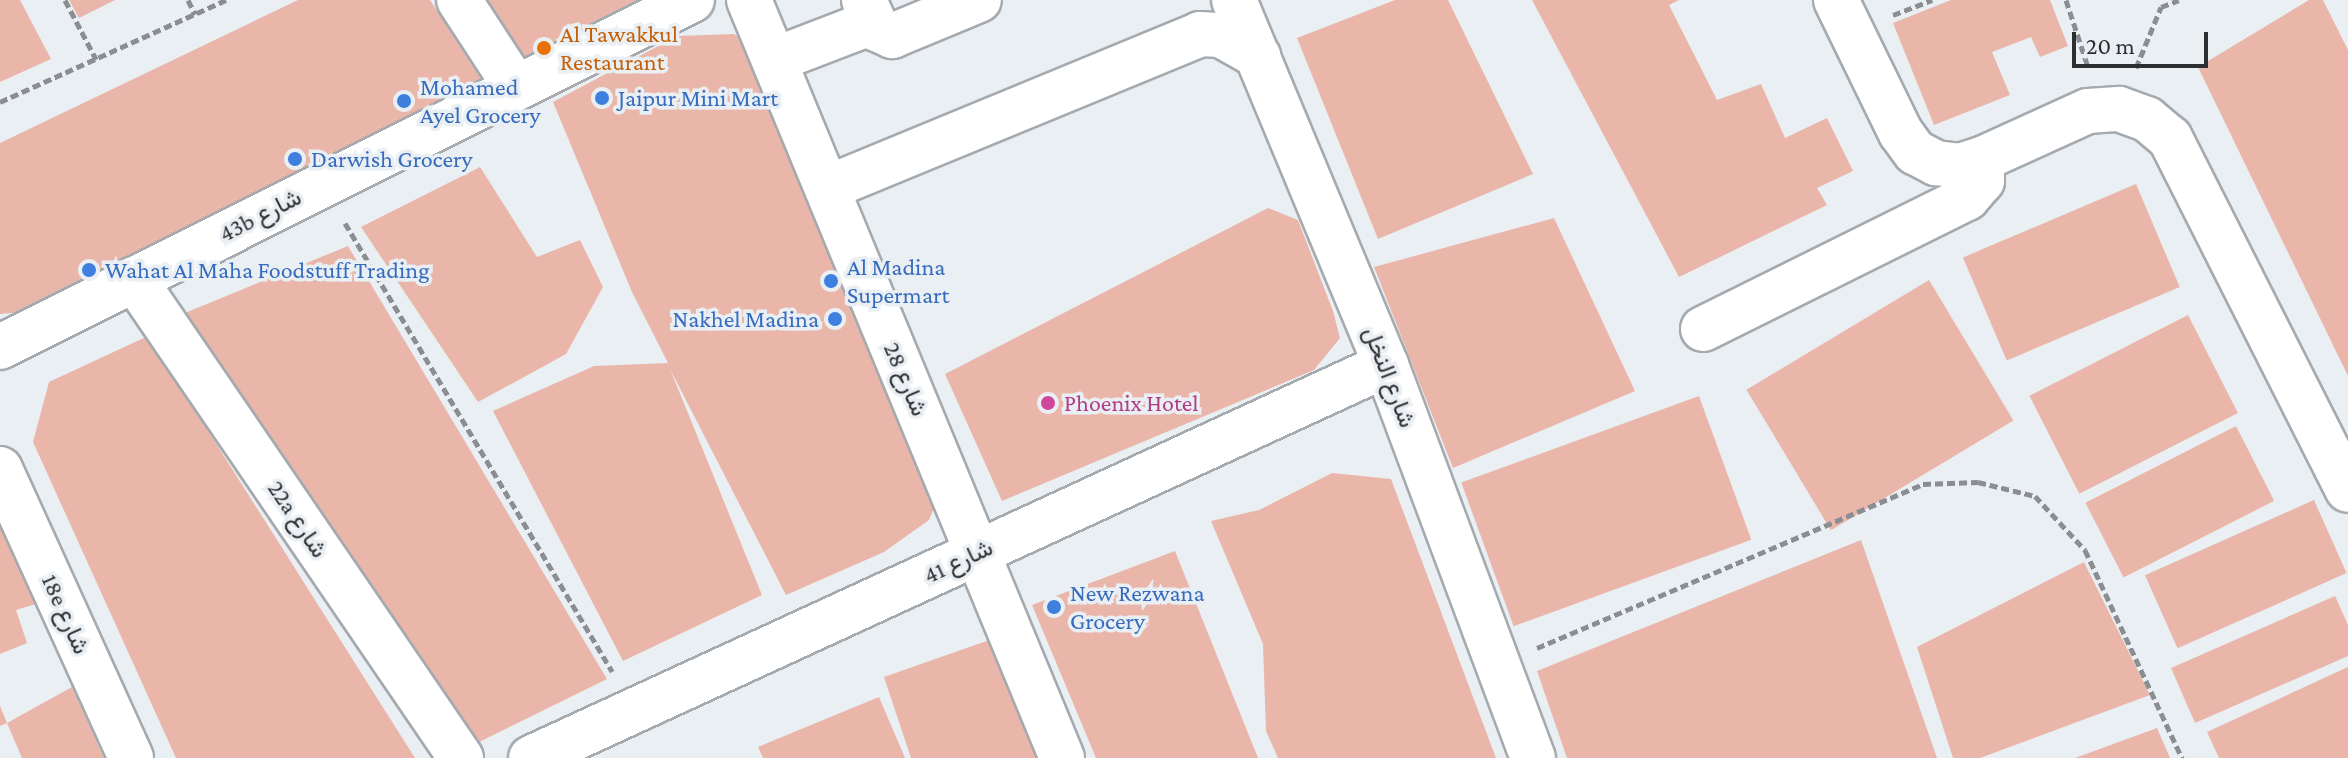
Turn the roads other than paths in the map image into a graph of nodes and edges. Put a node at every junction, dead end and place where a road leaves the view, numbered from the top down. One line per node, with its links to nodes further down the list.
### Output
1 (459, 0): 10 (street)
2 (692, 0): 10 (street, 43b شارع)
3 (979, 0): 7 (street)
4 (1234, 0): 8 (street, شارع النخل)
5 (1836, 0): 11 (street)
6 (743, 5): 9 (street, شارع 28)
7 (868, 11): 9 (street)
8 (1258, 56): 12 (street); 16 (street, شارع النخل)
9 (774, 60): 12 (street, شارع 28)
10 (515, 86): 13 (street, 43b شارع)
11 (1982, 159): 14 (street); 18 (street)
12 (827, 188): 19 (street, شارع 28)
13 (134, 279): 15 (street, 43b شارع); 21 (street, 22a شارع)
14 (1703, 329)
15 (0, 347)
16 (1386, 365): 19 (street, شارع 41); 24 (street, شارع النخل)
17 (0, 469): 20 (street, 18e شارع)
18 (2348, 490)
19 (979, 552): 22 (street, شارع 41); 23 (street, شارع 28)
20 (131, 758)
21 (461, 758)
22 (531, 758)
23 (1062, 758)
24 (1533, 758)

